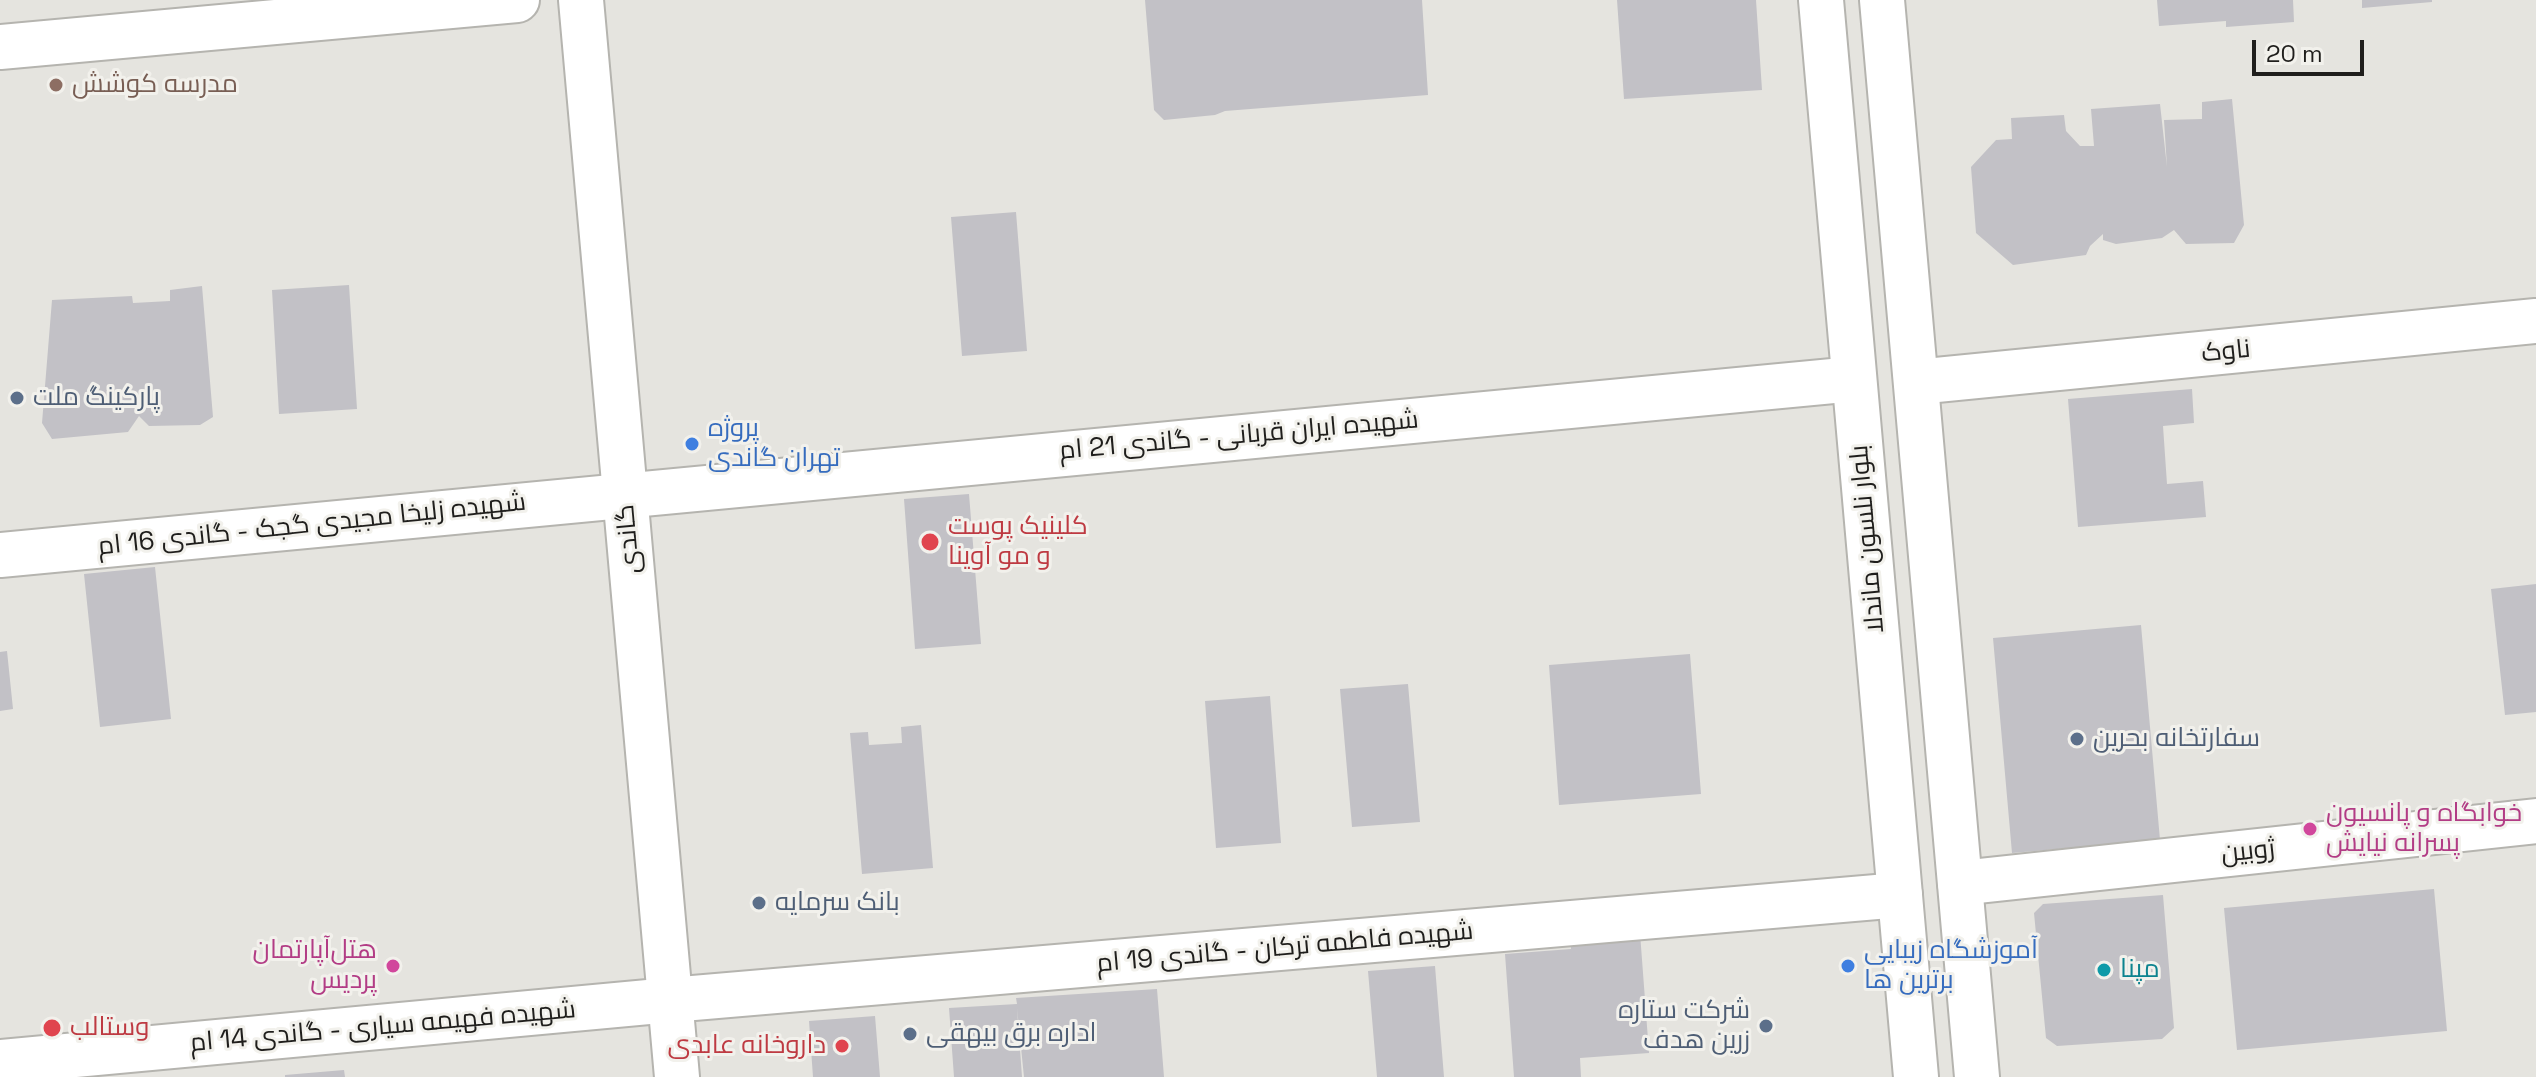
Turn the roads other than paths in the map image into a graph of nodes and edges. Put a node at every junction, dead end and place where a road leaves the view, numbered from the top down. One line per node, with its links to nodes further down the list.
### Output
1 (517, 0): 5 (street)
2 (581, 0): 9 (street, گاندی)
3 (1821, 0): 7 (street, بلوار نلسون ماندلا)
4 (1882, 0): 8 (street)
5 (0, 47)
6 (2536, 321): 8 (street, ناوک)
7 (1854, 379): 9 (street, شهیده ایران قربانی - گاندی 21 ام); 13 (street, بلوار نلسون ماندلا)
8 (1916, 382): 12 (street)
9 (625, 494): 10 (street, شهیده زلیخا مجیدی گجک - گاندی 16 ام); 14 (street, گاندی)
10 (0, 555)
11 (2536, 821): 12 (street, ژوبین)
12 (1960, 883): 18 (street)
13 (1900, 895): 14 (street, شهیده فاطمه ترکان - گاندی 19 ام); 17 (street, بلوار نلسون ماندلا)
14 (670, 1000): 15 (street, شهیده فهیمه سیاری - گاندی 14 ام); 16 (street, گاندی)
15 (0, 1062)
16 (677, 1077)
17 (1916, 1077)
18 (1977, 1077)

